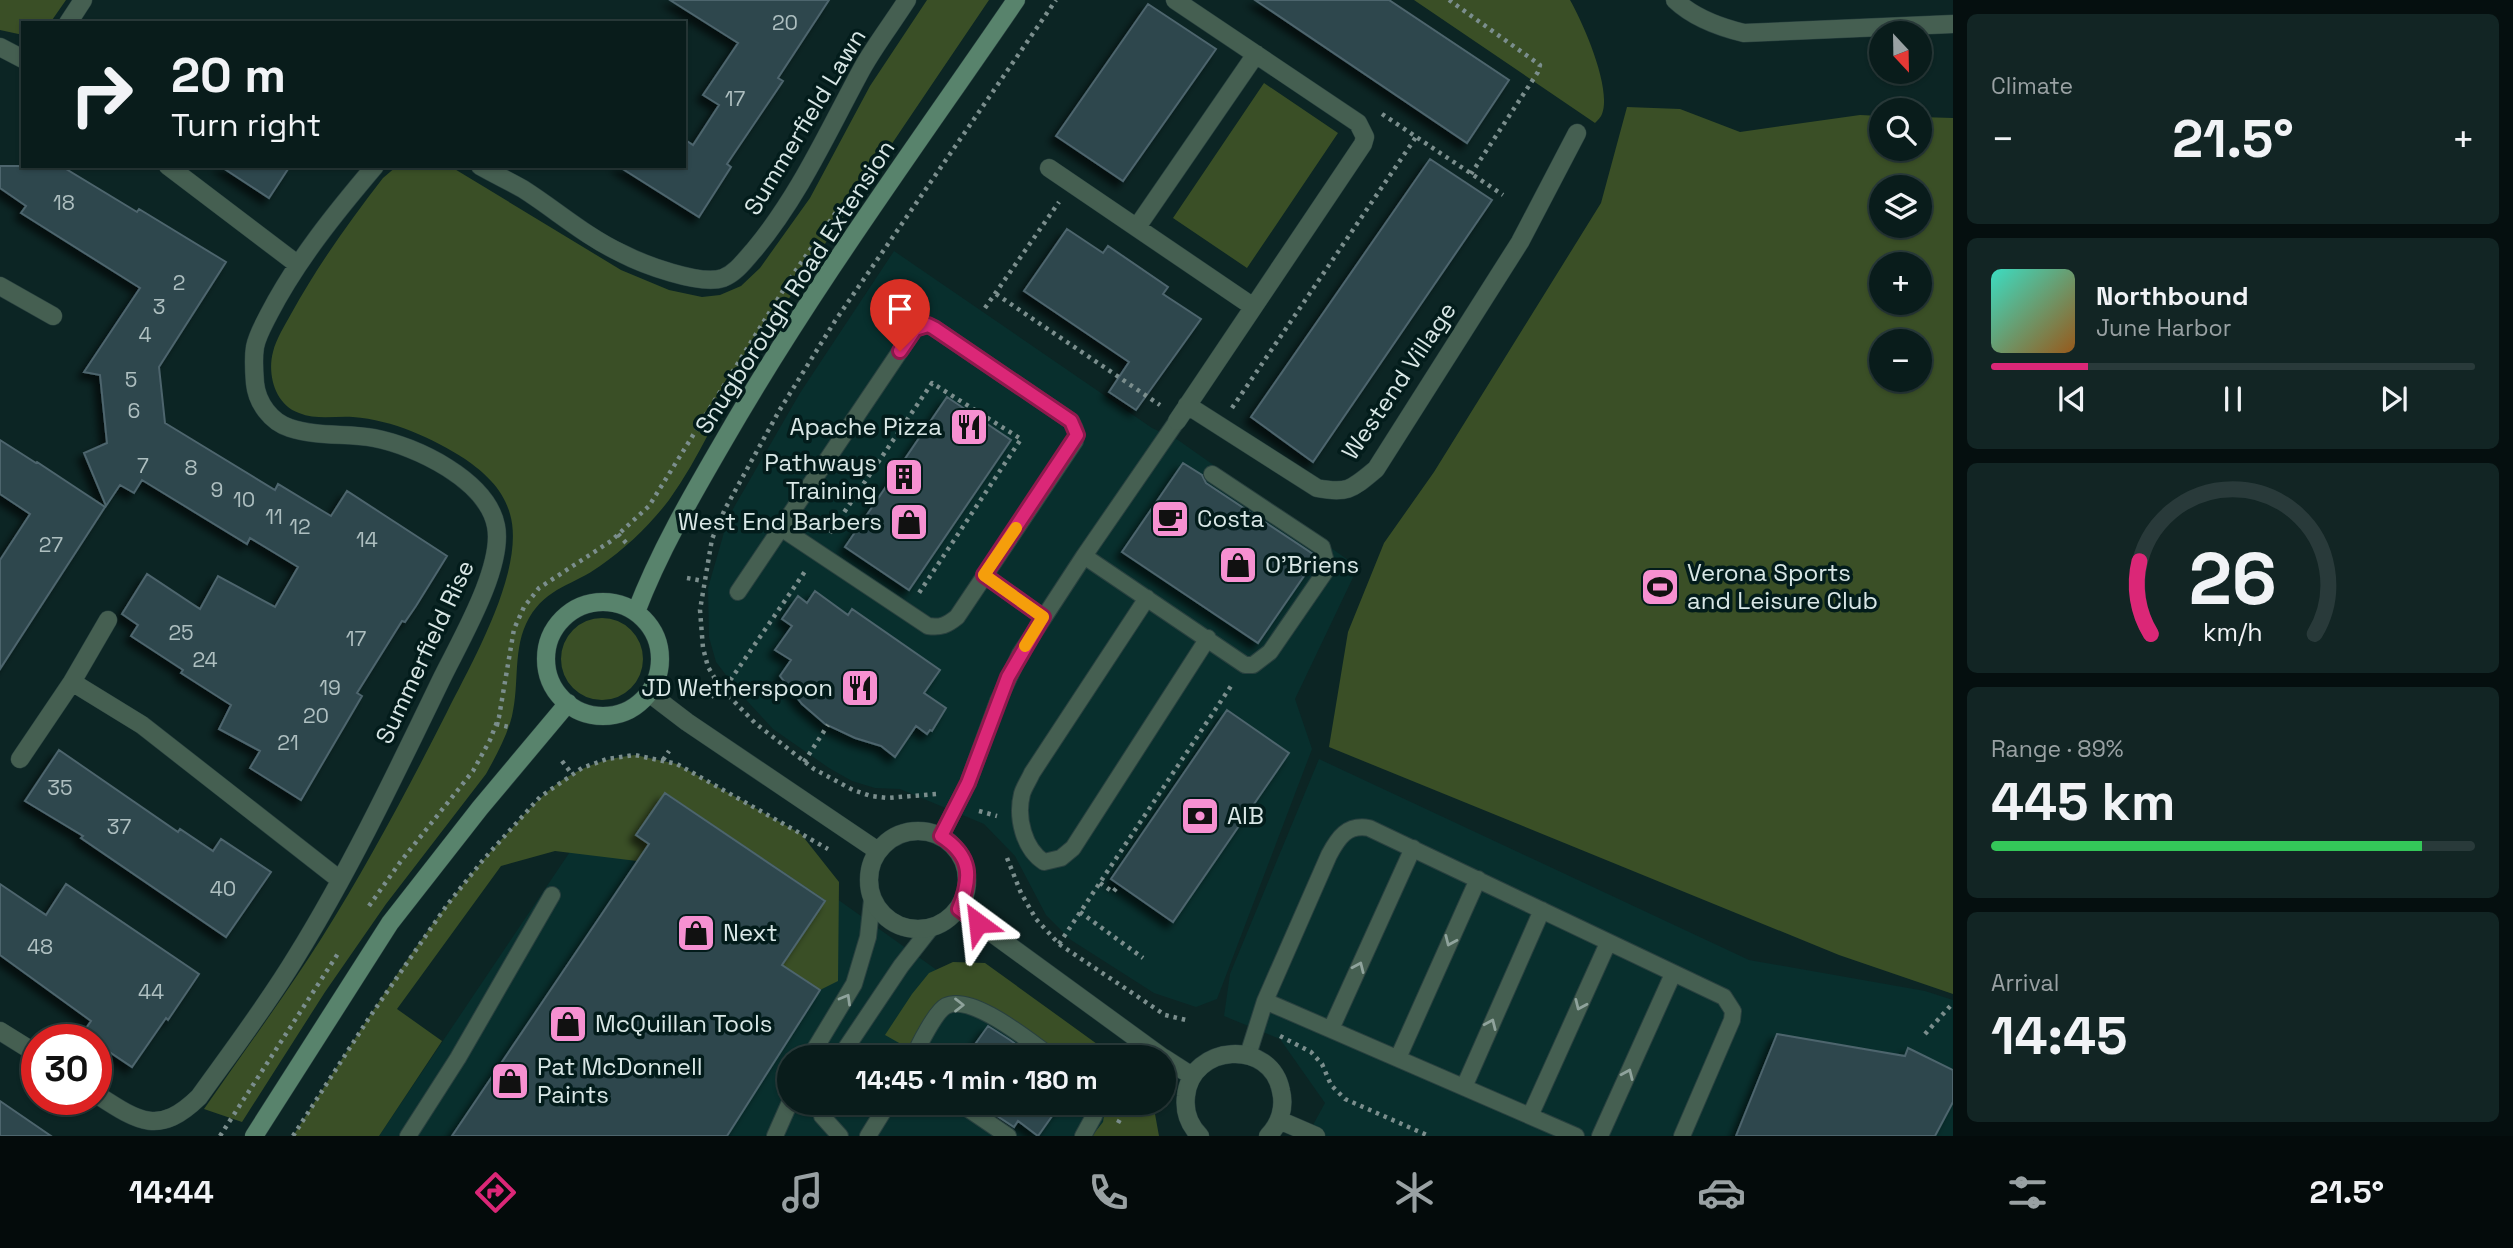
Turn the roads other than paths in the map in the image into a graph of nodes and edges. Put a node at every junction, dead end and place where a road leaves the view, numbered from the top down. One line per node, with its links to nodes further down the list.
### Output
1 (83, 0): 6 (street)
2 (907, 0): 14 (street, Summerfield Lawn)
3 (1016, 0): 28 (main road, Snugborough Road Extension)
4 (1175, 0): 9 (street)
5 (1675, 0): 7 (street)
6 (69, 21)
7 (1953, 24)
8 (0, 47): 10 (street)
9 (1256, 54): 16 (street); 19 (street)
10 (21, 58)
11 (1577, 134): 21 (street, Westend Village)
12 (171, 168): 17 (street)
13 (373, 168): 17 (street)
14 (484, 168)
15 (1049, 168): 16 (street)
16 (1137, 227): 19 (street)
17 (297, 264): 40 (street, Summerfield Rise)
18 (0, 286): 20 (street)
19 (1252, 306): 21 (street)
20 (53, 316)
21 (1181, 414): 24 (lane)
22 (1212, 474): 31 (lane)
23 (781, 528): 25 (lane); 25 (lane); 26 (lane)
24 (1084, 556): 27 (lane); 29 (lane)
25 (984, 575): 29 (lane)
26 (738, 592)
27 (1147, 598): 31 (lane); 31 (lane)
28 (636, 612): 33 (main road); 34 (main road)
29 (1043, 617): 36 (lane)
30 (108, 620): 32 (street)
31 (1208, 638)
32 (72, 682): 35 (street); 40 (street)
33 (649, 693): 34 (main road); 38 (street)
34 (568, 703): 70 (main road)
35 (20, 759)
36 (941, 836): 38 (street); 43 (street)
37 (1413, 848): 39 (lane); 48 (lane); 49 (lane, one-way to 37)
38 (878, 851): 42 (street)
39 (1478, 879): 44 (lane); 58 (lane, one-way to 58)
40 (341, 880): 62 (street, Summerfield Rise)
41 (552, 895): 71 (lane)
42 (872, 900): 45 (street); 52 (lane, one-way to 42)
43 (959, 909): 45 (street); 56 (street)
44 (1542, 910): 46 (lane); 61 (lane, one-way to 44)
45 (930, 929): 53 (lane)
46 (1608, 943): 47 (lane); 68 (lane, one-way to 68)
47 (1673, 974): 81 (lane, one-way to 47); 82 (lane)
48 (1265, 1001): 49 (lane); 57 (lane)
49 (1331, 1029): 58 (lane)
50 (0, 1031): 51 (street)
51 (21, 1044)
52 (817, 1045)
53 (848, 1045)
54 (920, 1045): 55 (lane, one-way to 55)
55 (1034, 1045)
56 (1145, 1045)
57 (1248, 1055): 60 (street); 69 (street)
58 (1398, 1058): 61 (lane)
59 (1176, 1066): 60 (street)
60 (1192, 1076): 77 (street)
61 (1464, 1087): 68 (lane)
62 (112, 1104)
63 (784, 1115): 72 (lane)
64 (822, 1115): 73 (lane)
65 (881, 1115): 74 (lane)
66 (977, 1115): 75 (lane)
67 (1094, 1115): 76 (lane)
68 (1530, 1116): 80 (lane)
69 (1279, 1120): 78 (street); 79 (street)
70 (254, 1136)
71 (408, 1136)
72 (775, 1136)
73 (840, 1136)
74 (868, 1136)
75 (1008, 1136)
76 (1083, 1136)
77 (1200, 1136)
78 (1268, 1136)
79 (1315, 1136)
80 (1576, 1136)
81 (1600, 1136)
82 (1682, 1136)

